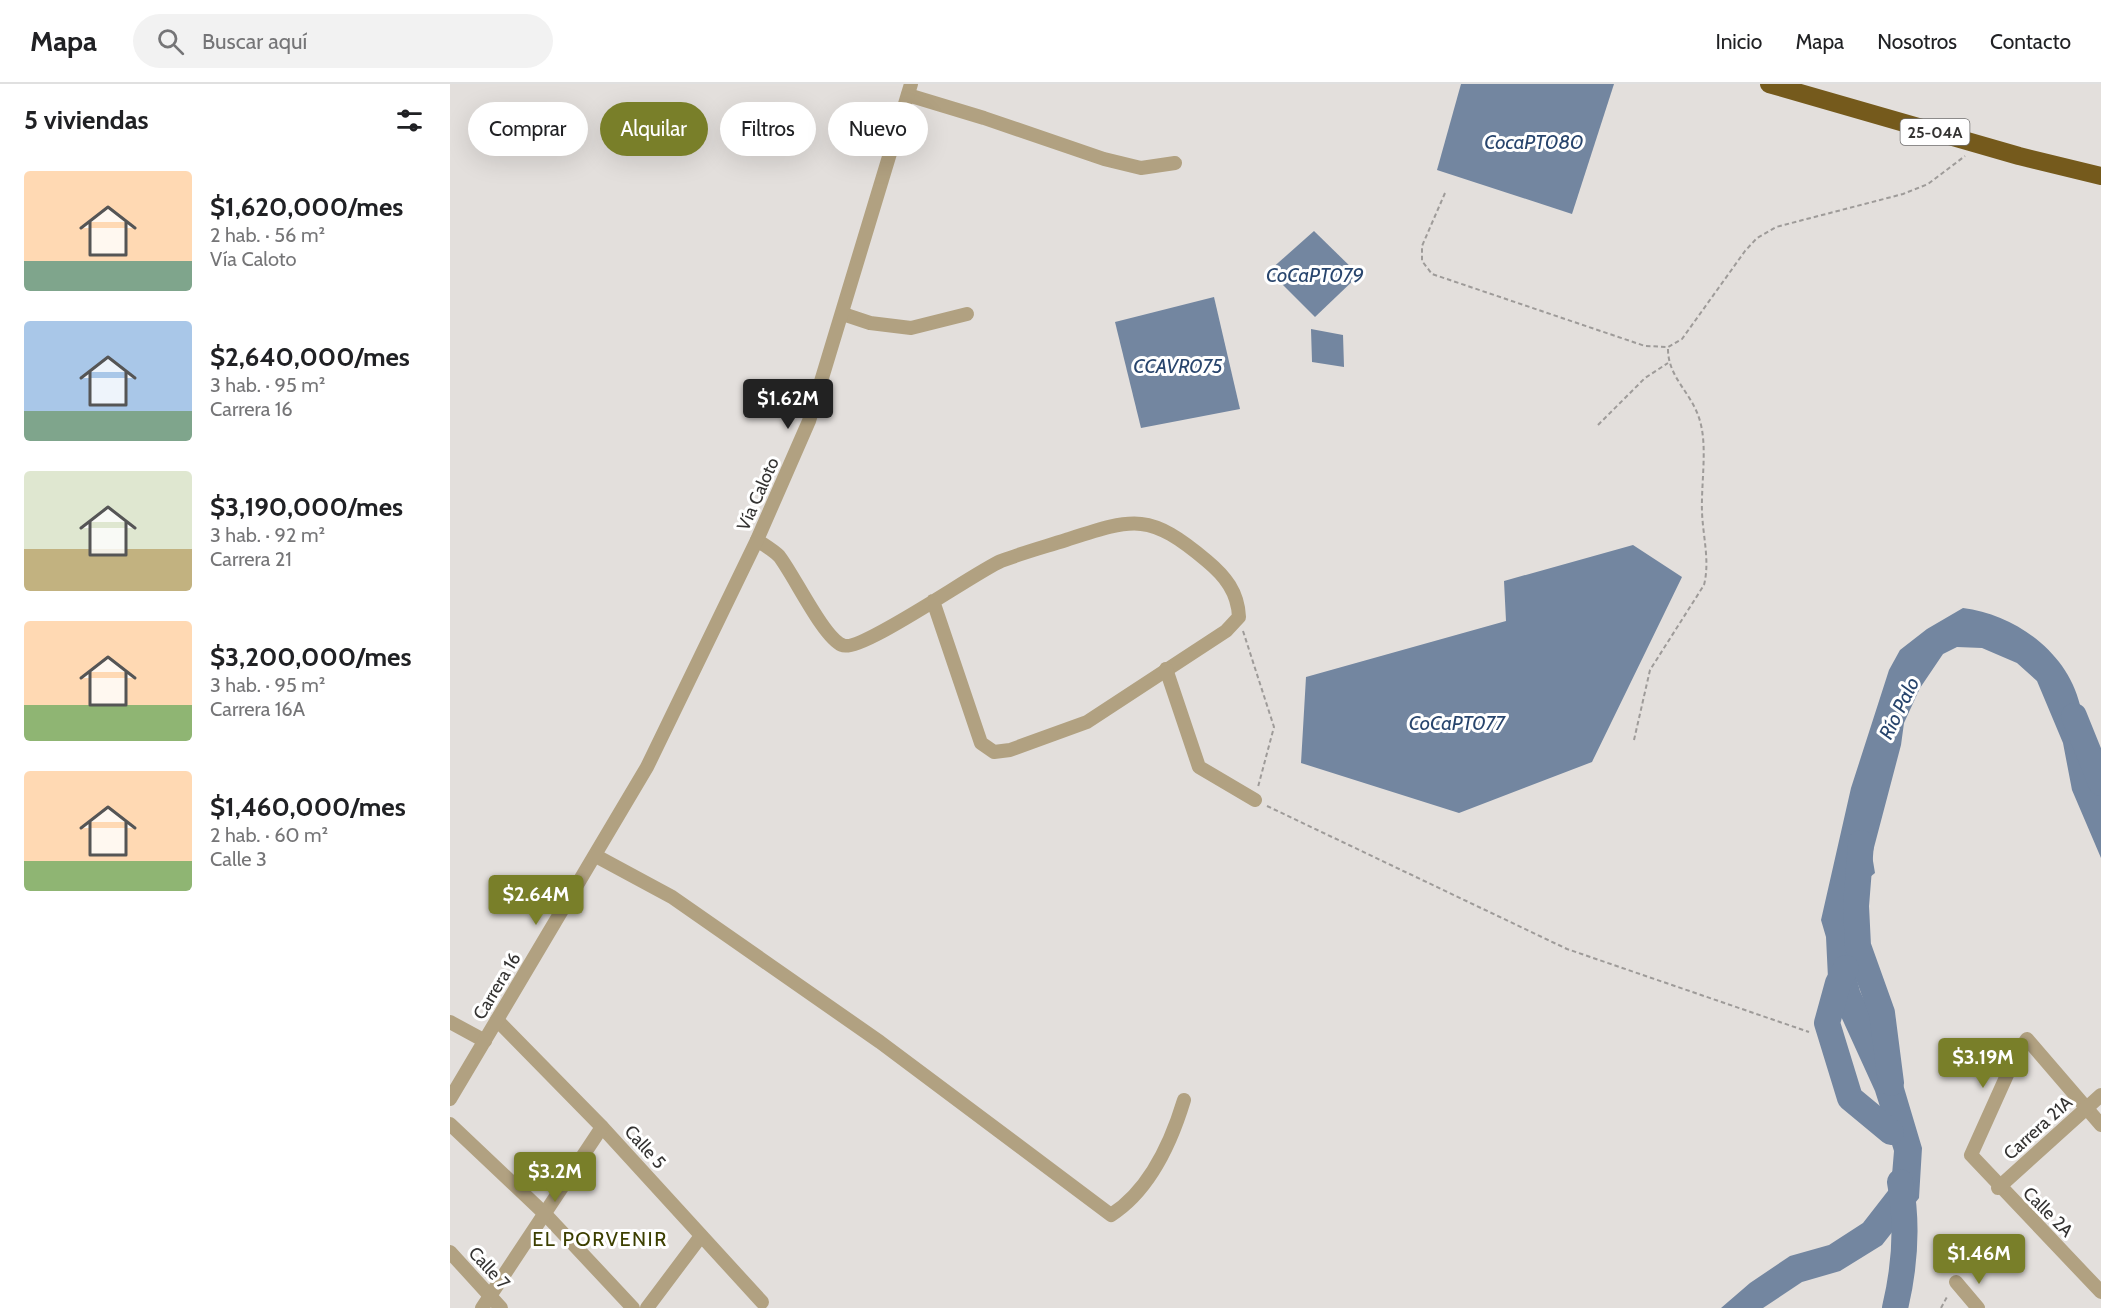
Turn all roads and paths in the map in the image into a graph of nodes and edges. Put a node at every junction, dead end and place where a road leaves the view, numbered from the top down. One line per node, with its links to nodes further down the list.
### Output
1 (1770, 84): 2 (highway, 25-04A)
2 (1788, 87): 4 (highway, 25-04A)
3 (909, 90): 5 (street); 8 (street, Vía Caloto)
4 (1978, 144): 6 (highway, 25-04A); 10 (path)
5 (1175, 163)
6 (2101, 176)
7 (1445, 193): 10 (path)
8 (843, 314): 9 (street); 13 (street, Vía Caloto)
9 (967, 314)
10 (1668, 347): 11 (path)
11 (1668, 363): 12 (path); 17 (path)
12 (1598, 425)
13 (757, 540): 14 (street); 18 (street, Vía Caloto)
14 (933, 601): 15 (street); 16 (street)
15 (1239, 617): 16 (street); 19 (path)
16 (1166, 669): 19 (street)
17 (1634, 740)
18 (647, 767): 20 (street, Carrera 16)
19 (1255, 800): 23 (path)
20 (596, 856): 21 (street, Carrera 16); 27 (street)
21 (497, 1020): 24 (street, Carrera 16); 31 (street, Calle 5)
22 (450, 1022): 24 (street)
23 (1809, 1032)
24 (485, 1041): 26 (street, Carrera 16)
25 (2101, 1095): 28 (street, Carrera 21A)
26 (450, 1099)
27 (1184, 1100)
28 (2087, 1109): 30 (street); 32 (street, Carrera 21A); 32 (street, Calle 2A)
29 (450, 1124): 33 (street)
30 (2101, 1125)
31 (602, 1127): 33 (street); 34 (street, Calle 5)
32 (1998, 1188): 37 (street, Calle 2A)
33 (546, 1215): 38 (street); 42 (street)
34 (701, 1236): 39 (street, Calle 5); 43 (street)
35 (450, 1252): 38 (street, Calle 7)
36 (1956, 1282): 44 (street)
37 (2101, 1292)
38 (490, 1296): 40 (street); 41 (street, Calle 7)
39 (762, 1302)
40 (482, 1308)
41 (501, 1308)
42 (633, 1308)
43 (647, 1308)
44 (1978, 1308)

